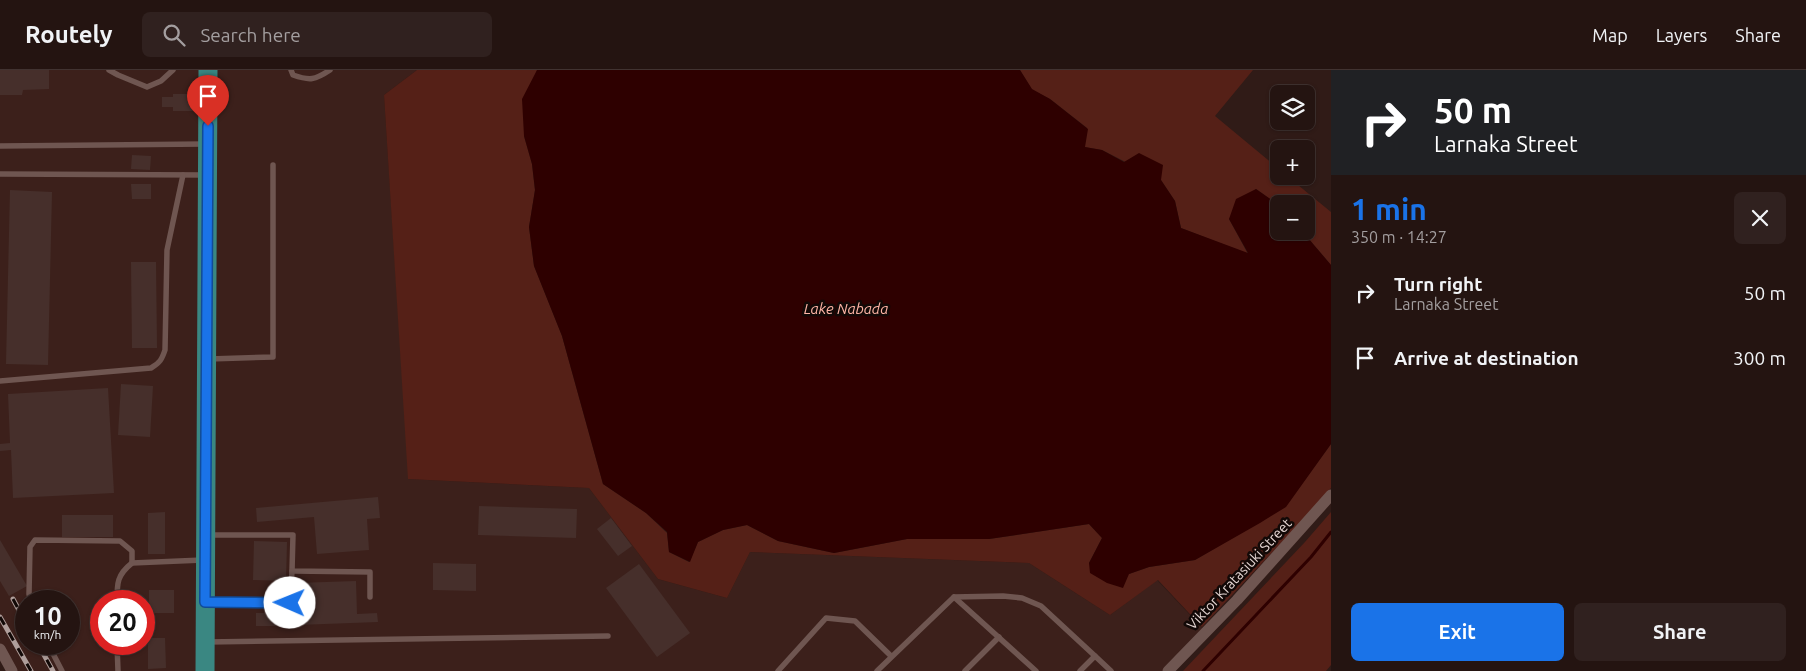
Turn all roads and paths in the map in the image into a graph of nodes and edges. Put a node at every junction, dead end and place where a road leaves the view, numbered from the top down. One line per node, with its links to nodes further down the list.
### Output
1 (109, 70): 2 (lane)
2 (173, 70)
3 (208, 70): 6 (highway)
4 (290, 70): 5 (lane)
5 (330, 70)
6 (207, 144): 7 (lane); 11 (highway)
7 (0, 146)
8 (273, 165): 12 (lane)
9 (0, 174): 10 (lane)
10 (183, 175): 11 (lane); 13 (lane)
11 (207, 175): 12 (highway)
12 (206, 359): 15 (highway)
13 (0, 380)
14 (1331, 496): 42 (street, Viktor Kratasiuki Street)
15 (206, 535): 16 (highway); 18 (lane)
16 (206, 560): 17 (lane); 23 (highway)
17 (132, 563): 19 (lane); 20 (lane)
18 (292, 571): 21 (lane); 23 (lane)
19 (29, 590)
20 (117, 590)
21 (370, 597)
22 (954, 597): 25 (lane); 30 (lane); 31 (lane)
23 (205, 602): 26 (highway)
24 (608, 636): 26 (lane)
25 (999, 637): 38 (lane); 39 (lane)
26 (205, 642): 35 (highway)
27 (0, 649): 32 (street)
28 (54, 655): 33 (lane)
29 (118, 655): 34 (lane)
30 (891, 656): 36 (lane); 37 (lane)
31 (1095, 656): 40 (lane); 41 (lane)
32 (12, 671)
33 (62, 671)
34 (118, 671)
35 (205, 671)
36 (778, 671)
37 (877, 671)
38 (965, 671)
39 (1036, 671)
40 (1080, 671)
41 (1111, 671)
42 (1168, 671)

